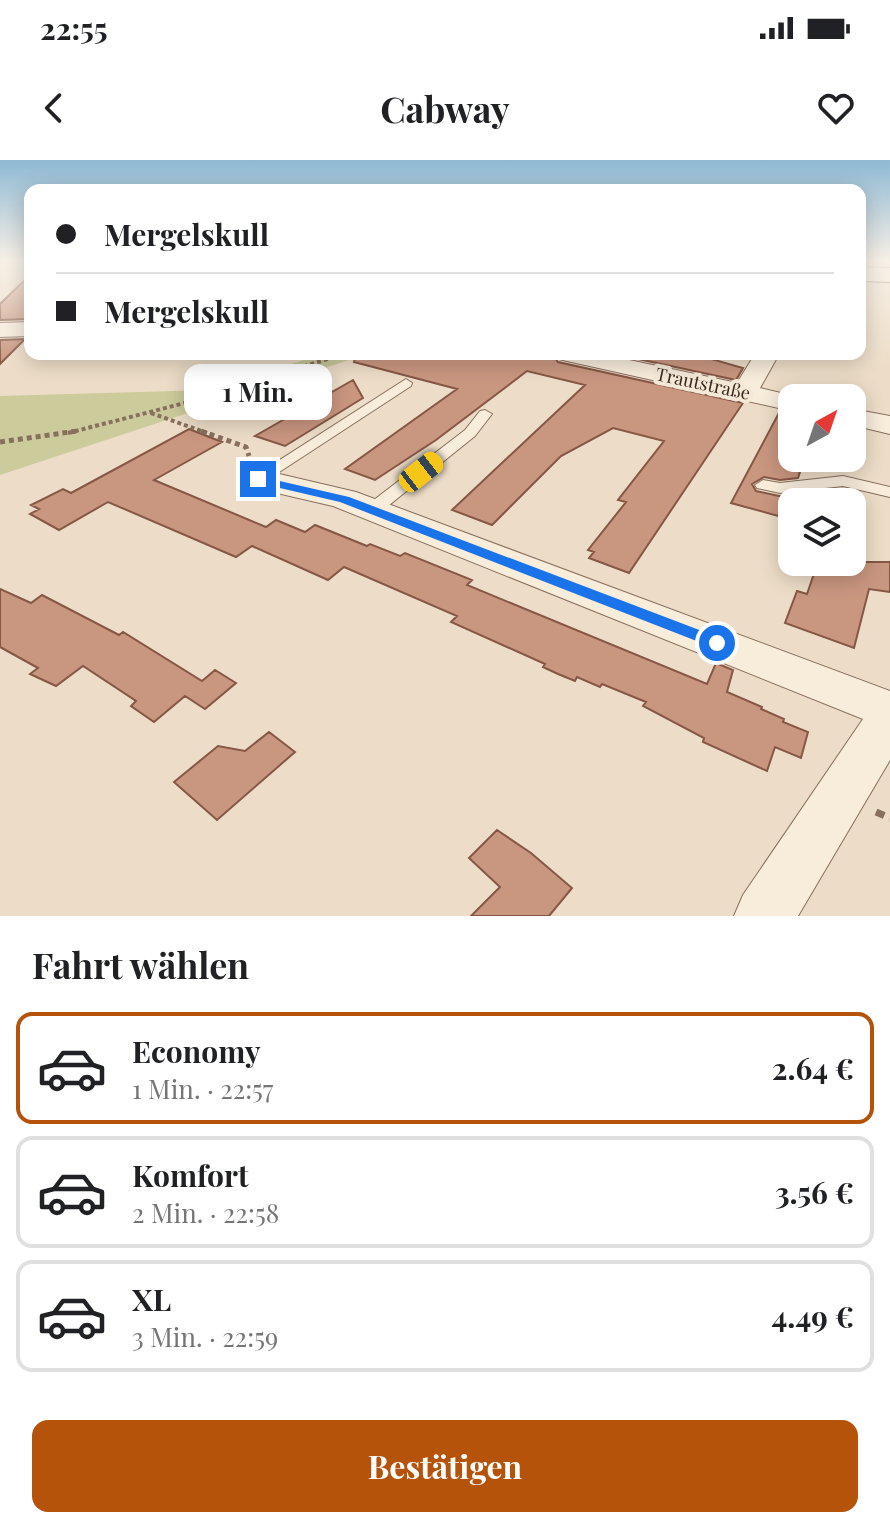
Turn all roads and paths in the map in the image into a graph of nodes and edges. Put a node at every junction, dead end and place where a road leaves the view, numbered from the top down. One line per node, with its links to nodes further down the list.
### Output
1 (24, 329): 2 (street)
2 (0, 330)
3 (324, 360): 9 (path)
4 (594, 360): 7 (street, Trautstraße)
5 (763, 360): 7 (street)
6 (406, 383): 14 (lane)
7 (744, 393): 8 (street, Trautstraße)
8 (778, 400)
9 (151, 412): 13 (path); 14 (path)
10 (485, 414): 17 (lane)
11 (866, 420): 12 (street)
12 (890, 425)
13 (0, 442)
14 (258, 479): 17 (street)
15 (763, 485): 16 (lane)
16 (890, 492)
17 (372, 510): 18 (street)
18 (890, 710)
19 (890, 718): 20 (street)
20 (764, 916)

